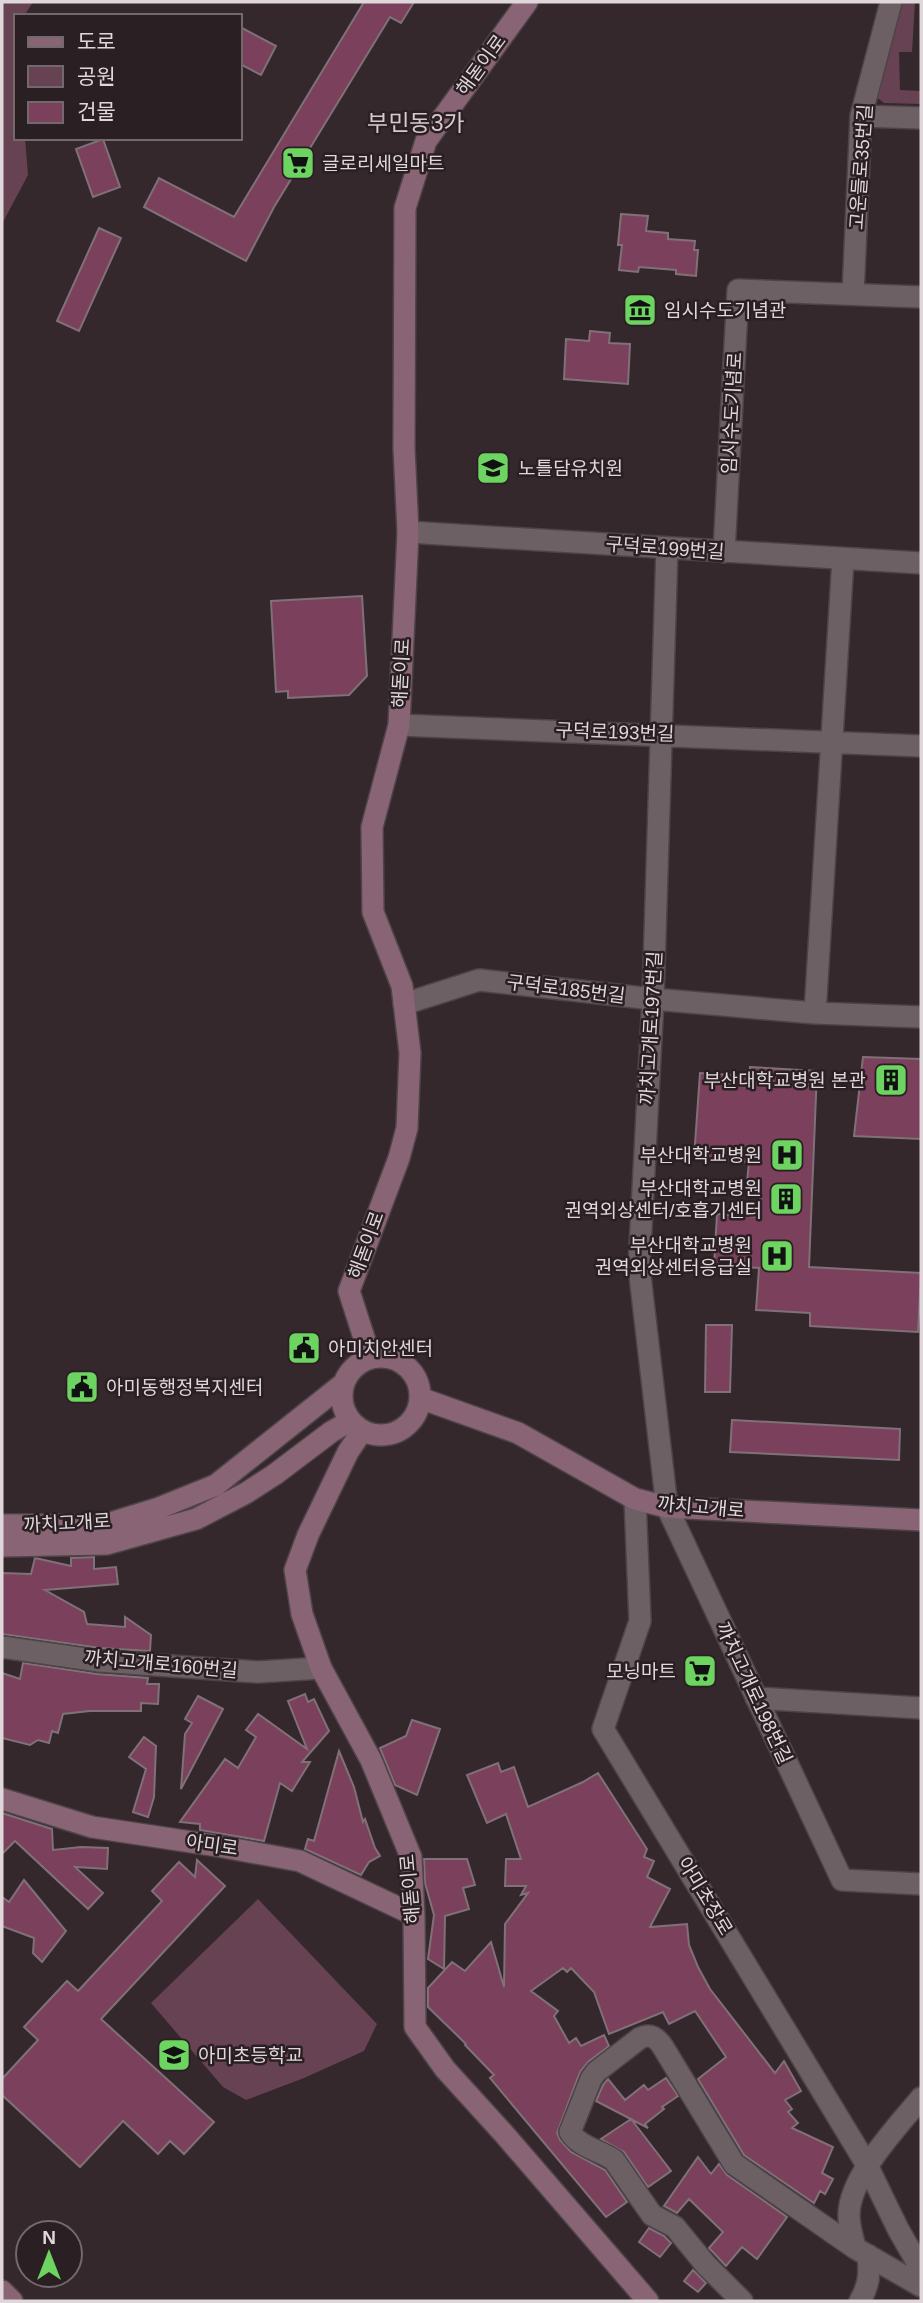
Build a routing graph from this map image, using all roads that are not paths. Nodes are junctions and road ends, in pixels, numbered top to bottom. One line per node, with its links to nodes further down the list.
1 (527, 2): 7 (street, 해돋이로)
2 (891, 2): 3 (street, 고운들로35번길)
3 (861, 116): 4 (street); 5 (street, 고운들로35번길)
4 (921, 118)
5 (853, 294): 6 (street, 임시수도기념로); 9 (street, 임시수도기념로)
6 (921, 298)
7 (408, 532): 8 (street, 구덕로199번길); 12 (street, 해돋이로)
8 (667, 548): 9 (street, 구덕로199번길); 13 (street, 까치고개로197번길)
9 (724, 552): 10 (street, 구덕로199번길)
10 (843, 559): 11 (street, 구덕로199번길); 14 (street)
11 (921, 564)
12 (399, 724): 13 (street, 구덕로193번길); 17 (street, 해돋이로)
13 (661, 734): 14 (street, 구덕로193번길); 16 (street, 까치고개로197번길)
14 (832, 741): 15 (street, 구덕로193번길); 18 (street)
15 (921, 746)
16 (653, 999): 17 (street, 구덕로185번길); 18 (street, 구덕로185번길); 27 (street, 까치고개로197번길)
17 (404, 1004): 20 (street, 해돋이로)
18 (815, 1013): 19 (street, 구덕로185번길)
19 (921, 1017)
20 (369, 1359): 21 (street); 22 (street)
21 (343, 1384): 23 (street); 29 (street, 까치고개로)
22 (420, 1398): 23 (street); 26 (street, 까치고개로)
23 (356, 1426): 24 (street); 25 (street, 해돋이로)
24 (296, 1457): 25 (street); 30 (street)
25 (338, 1473): 32 (street, 해돋이로)
26 (635, 1499): 27 (street, 까치고개로); 39 (street, 아미초장로)
27 (667, 1507): 28 (street, 까치고개로); 33 (street, 까치고개로198번길)
28 (921, 1520)
29 (2, 1525)
30 (2, 1546)
31 (2, 1647): 32 (street, 까치고개로160번길)
32 (321, 1668): 37 (street, 해돋이로)
33 (756, 1698): 34 (street); 36 (street, 까치고개로198번길)
34 (921, 1707)
35 (2, 1799): 37 (street, 아미로)
36 (921, 1884)
37 (414, 1915): 45 (street, 해돋이로)
38 (921, 2098): 39 (street)
39 (867, 2165): 40 (street); 41 (street, 아미초장로)
40 (861, 2252): 42 (street); 46 (street); 47 (street)
41 (921, 2269)
42 (921, 2286)
43 (2, 2291): 44 (street)
44 (12, 2301)
45 (648, 2301)
46 (742, 2301)
47 (860, 2301)

